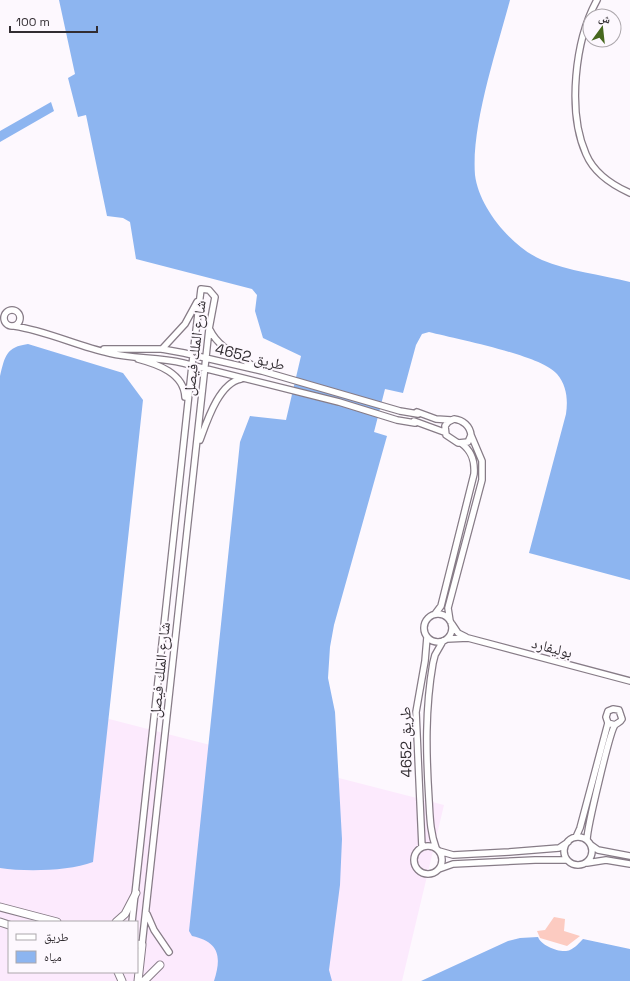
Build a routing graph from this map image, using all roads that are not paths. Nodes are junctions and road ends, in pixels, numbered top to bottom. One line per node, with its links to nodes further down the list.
1 (596, 0): 2 (street)
2 (593, 3): 3 (street)
3 (630, 193)
4 (200, 296): 11 (street, شارع الملك فيصل); 13 (street); 14 (street, شارع الملك فيصل)
5 (0, 310): 6 (street)
6 (7, 311): 7 (street); 8 (street)
7 (20, 319): 9 (street); 10 (street)
8 (2, 321): 9 (street)
9 (14, 326): 10 (street)
10 (32, 329): 12 (street, طريق 4652)
11 (210, 329): 16 (street, شارع الملك فيصل); 19 (street)
12 (96, 349): 13 (street, طريق 4652); 15 (street, طريق 4652)
13 (162, 350): 14 (street, طريق 4652)
14 (193, 355): 16 (street, طريق 4652); 17 (street, شارع الملك فيصل)
15 (130, 356): 17 (street, طريق 4652); 21 (street)
16 (206, 359): 18 (street, شارع الملك فيصل); 19 (street, طريق 4652)
17 (192, 365): 18 (street, طريق 4652); 21 (street, شارع الملك فيصل)
18 (205, 369): 20 (street, طريق 4652); 26 (street, شارع الملك فيصل)
19 (262, 372): 22 (street, طريق 4652)
20 (243, 378): 23 (street, طريق 4652); 26 (street)
21 (186, 410): 46 (street, شارع الملك فيصل)
22 (451, 420): 23 (street); 24 (street)
23 (444, 432): 25 (street)
24 (472, 435): 25 (street); 28 (street)
25 (461, 443): 27 (street)
26 (197, 448): 48 (street, شارع الملك فيصل)
27 (435, 614): 28 (street); 29 (street)
28 (451, 622): 30 (street, بوليفارد); 31 (street)
29 (427, 637): 31 (street); 39 (street, طريق 4652)
30 (468, 638): 31 (street, بوليفارد); 32 (street, بوليفارد)
31 (445, 640): 40 (street, طريق 4652)
32 (630, 681)
33 (608, 723): 34 (street); 34 (street); 35 (street)
34 (615, 725): 36 (street)
35 (576, 837): 36 (street); 37 (street)
36 (587, 840): 38 (street)
37 (568, 842): 40 (street); 42 (street)
38 (591, 845): 41 (street); 43 (street)
39 (422, 847): 40 (street); 45 (street)
40 (437, 849): 45 (street)
41 (630, 856)
42 (567, 860): 43 (street); 45 (street)
43 (587, 863): 44 (street)
44 (630, 864)
45 (439, 870)
46 (136, 893): 50 (main road); 51 (street, شارع الملك فيصل)
47 (0, 907): 49 (main road)
48 (146, 914): 52 (street, شارع الملك فيصل); 53 (street)
49 (53, 921)
50 (117, 921)
51 (132, 921)
52 (140, 944): 54 (main road, شارع الملك فيصل)
53 (169, 952)
54 (138, 959): 56 (main road, شارع الملك فيصل)
55 (160, 965): 57 (main road)
56 (138, 981)
57 (144, 981)

